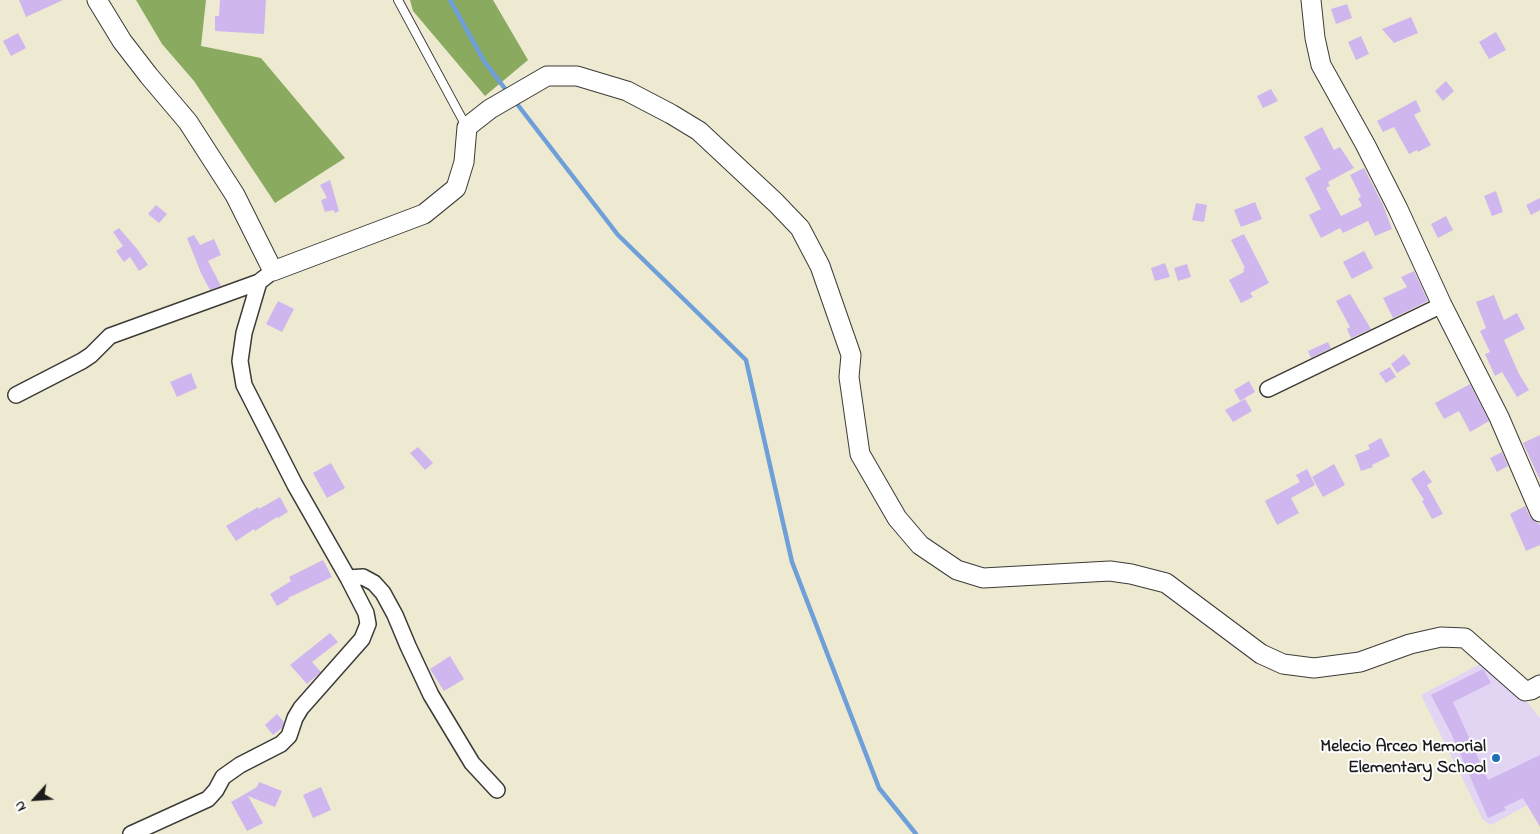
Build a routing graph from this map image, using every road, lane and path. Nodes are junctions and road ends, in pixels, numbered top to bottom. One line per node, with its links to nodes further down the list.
1 (97, 0): 5 (street)
2 (398, 0): 4 (lane)
3 (1311, 0): 6 (street)
4 (468, 128): 5 (street); 11 (street)
5 (266, 276): 8 (street); 10 (street)
6 (1442, 306): 7 (street); 9 (street)
7 (1268, 389)
8 (16, 394)
9 (1540, 512)
10 (348, 578): 12 (street); 13 (street)
11 (1540, 685)
12 (497, 790)
13 (131, 834)

